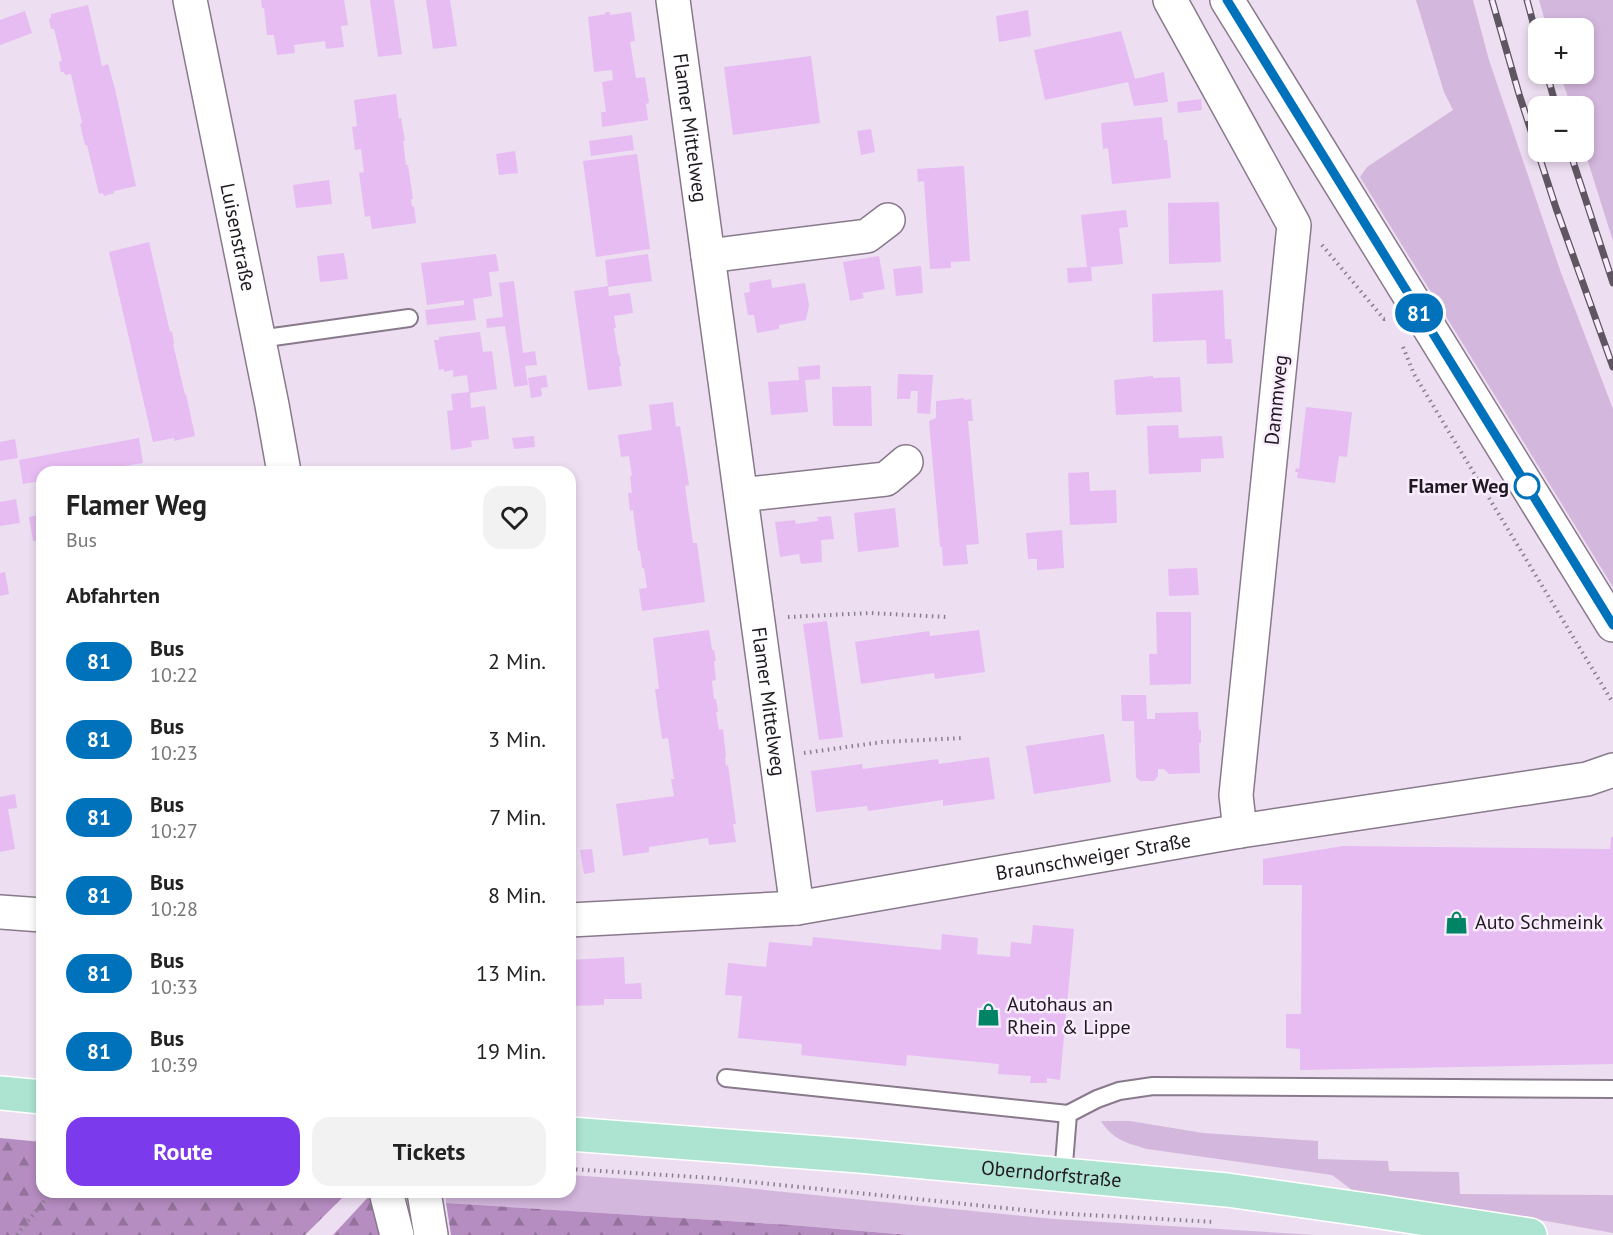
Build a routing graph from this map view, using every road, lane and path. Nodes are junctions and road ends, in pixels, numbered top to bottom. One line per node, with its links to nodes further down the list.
1 (190, 0): 10 (street, Luisenstraße)
2 (673, 0): 7 (street, Flamer Mittelweg)
3 (1170, 0): 6 (street)
4 (1227, 0): 17 (street)
5 (888, 220): 7 (street)
6 (1294, 225): 9 (path); 22 (street, Dammweg)
7 (708, 256): 14 (street, Flamer Mittelweg)
8 (409, 318): 10 (lane)
9 (1391, 318)
10 (259, 339): 13 (street, Luisenstraße)
11 (1403, 346): 18 (path)
12 (906, 462): 14 (street)
13 (283, 466)
14 (741, 495): 16 (street, Flamer Mittelweg)
15 (947, 617): 16 (path)
16 (758, 618): 20 (street, Flamer Mittelweg)
17 (1613, 625)
18 (1613, 703)
19 (963, 738): 20 (path)
20 (777, 757): 23 (street, Flamer Mittelweg)
21 (1613, 770): 22 (street, Braunschweiger Straße)
22 (1240, 831): 23 (street, Braunschweiger Straße)
23 (797, 908): 26 (street, Braunschweiger Straße)
24 (0, 912): 25 (street)
25 (36, 915)
26 (576, 920)
27 (726, 1078): 31 (lane)
28 (1613, 1089): 31 (lane)
29 (0, 1093): 30 (main road)
30 (36, 1096)
31 (1068, 1114): 34 (lane)
32 (576, 1134): 34 (main road, Oberndorfstraße)
33 (576, 1169): 38 (path)
34 (1063, 1176): 42 (main road, Oberndorfstraße)
35 (46, 1198): 39 (path)
36 (388, 1198): 40 (street)
37 (425, 1198): 41 (street)
38 (1223, 1222)
39 (17, 1235)
40 (397, 1235)
41 (431, 1235)
42 (1530, 1235)

